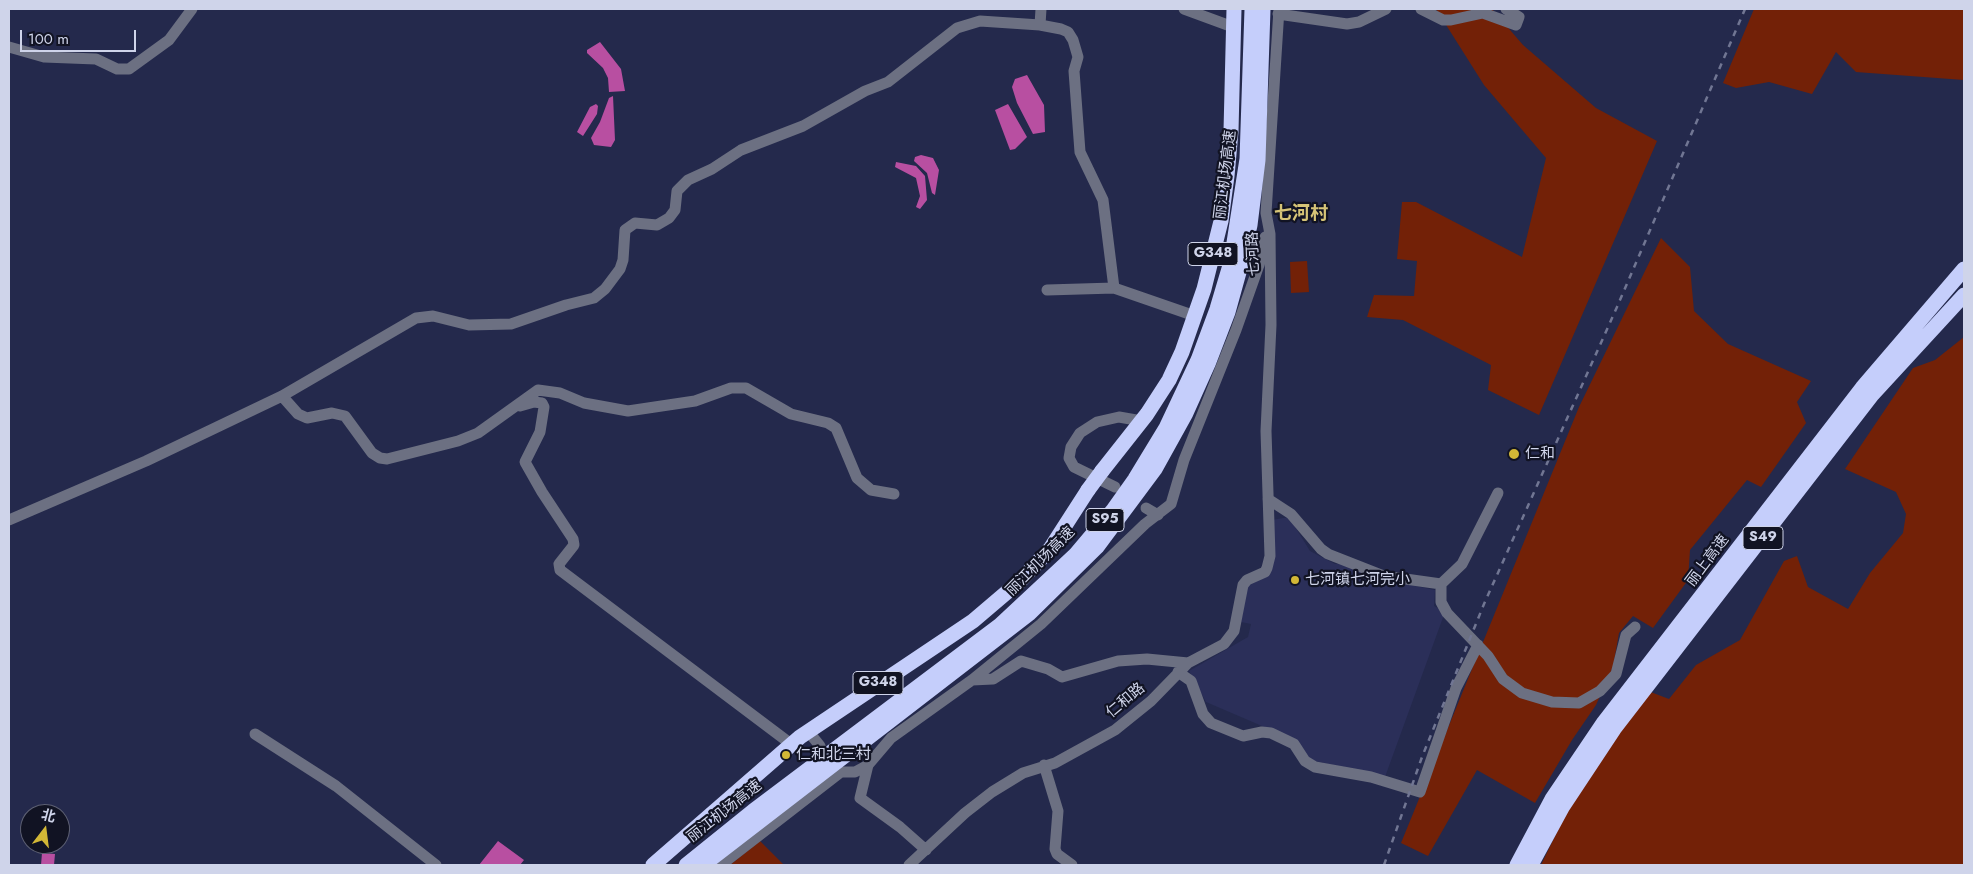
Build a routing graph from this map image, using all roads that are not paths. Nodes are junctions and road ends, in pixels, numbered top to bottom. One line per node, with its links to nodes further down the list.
1 (192, 9): 13 (street)
2 (1041, 9): 11 (street)
3 (1184, 9): 12 (street)
4 (1234, 9): 12 (highway, G348)
5 (1252, 9): 46 (highway, 丽江机场高速 / S95)
6 (1263, 9): 47 (highway, 丽江机场高速 / S95)
7 (1386, 9): 10 (street)
8 (1421, 9): 9 (street)
9 (1506, 9)
10 (1278, 12): 14 (street, 七河路)
11 (1040, 25): 16 (street); 20 (street)
12 (1233, 27): 19 (highway, G348)
13 (9, 47)
14 (1268, 226): 26 (street, 七河路); 28 (street)
15 (1964, 268): 35 (highway, 丽上高速 / S49)
16 (1114, 288): 17 (street); 19 (street)
17 (1047, 290)
18 (1964, 295): 35 (highway, 丽上高速 / S49)
19 (1195, 316): 22 (highway, G348)
20 (282, 396): 21 (street); 29 (street)
21 (511, 409): 25 (street); 39 (street)
22 (1142, 421): 23 (street); 37 (highway, G348, bridge)
23 (1115, 488)
24 (1498, 492): 30 (street)
25 (894, 494)
26 (1268, 499): 30 (street); 33 (street, 仁和路)
27 (1146, 508): 28 (street)
28 (1158, 515): 36 (street)
29 (9, 520)
30 (1441, 584): 32 (street)
31 (1635, 627): 32 (street)
32 (1478, 645): 34 (street)
33 (1188, 663): 34 (street, 仁和路); 36 (street)
34 (1178, 672): 42 (street, 仁和路)
35 (1648, 677): 51 (highway, 丽上高速 / S49); 52 (highway, 丽上高速 / S49)
36 (972, 680): 41 (street)
37 (808, 731): 39 (highway, G348); 40 (street)
38 (255, 734): 44 (street)
39 (791, 744): 45 (highway, G348)
40 (820, 746)
41 (868, 765): 43 (street); 48 (street)
42 (1044, 765): 43 (street, 仁和路); 50 (street)
43 (926, 850): 49 (street, 仁和路)
44 (436, 865)
45 (653, 865)
46 (686, 865)
47 (703, 865)
48 (721, 865)
49 (909, 865)
50 (1072, 865)
51 (1518, 865)
52 (1531, 865)

